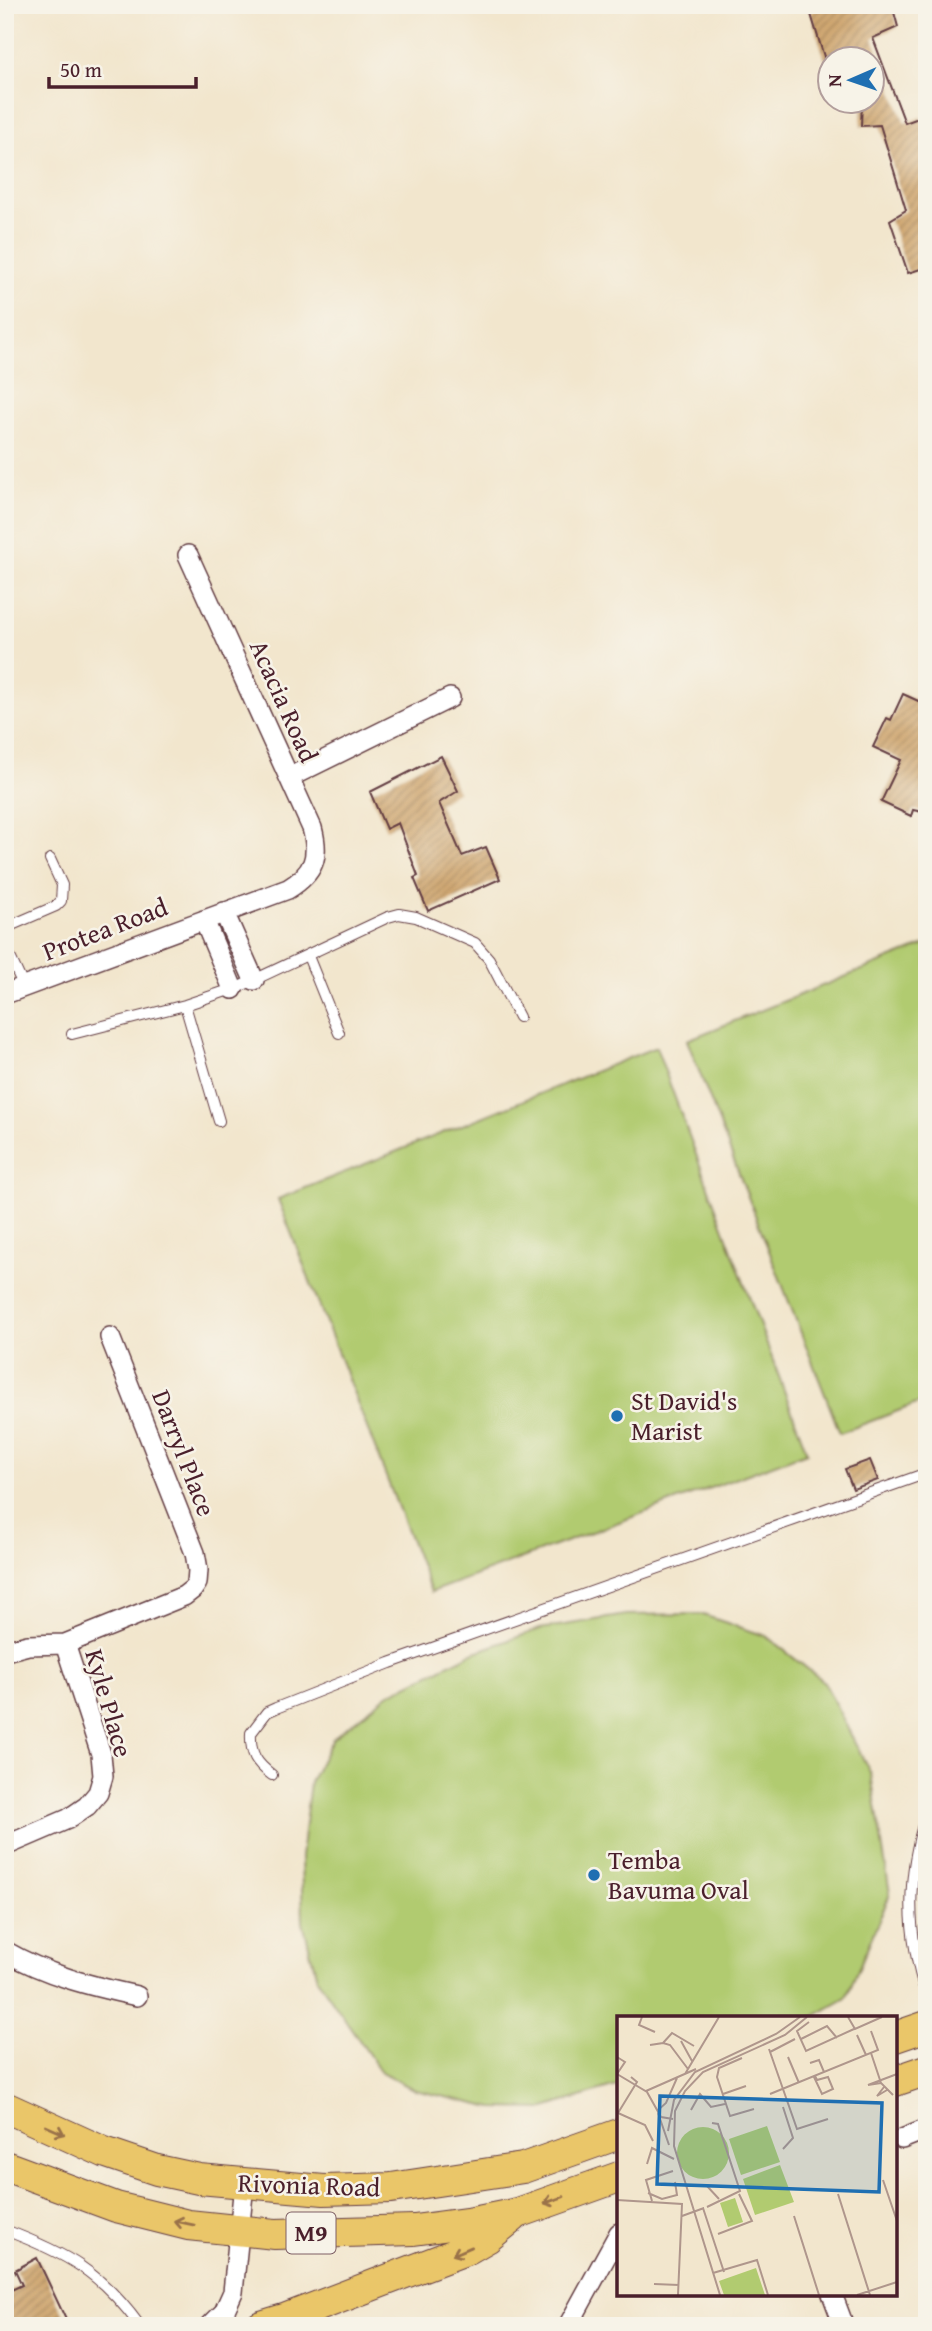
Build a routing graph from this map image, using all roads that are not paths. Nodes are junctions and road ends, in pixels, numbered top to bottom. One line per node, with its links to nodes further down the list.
1 (188, 555): 3 (street, Acacia Road)
2 (450, 698): 3 (street)
3 (290, 777): 5 (street, Acacia Road)
4 (50, 859): 8 (lane)
5 (309, 872): 6 (street, Protea Road)
6 (224, 912): 7 (street, Protea Road); 11 (street)
7 (204, 919): 12 (street, Protea Road); 13 (street)
8 (5, 928)
9 (5, 946): 12 (lane)
10 (309, 956): 11 (lane); 16 (lane); 17 (lane)
11 (254, 980): 13 (lane)
12 (24, 987): 14 (street, Protea Road)
13 (233, 989): 15 (lane)
14 (5, 994)
15 (185, 1005): 18 (lane); 19 (lane)
16 (519, 1017)
17 (339, 1033)
18 (72, 1034)
19 (219, 1121)
20 (110, 1337): 22 (street, Darryl Place)
21 (927, 1473): 24 (lane)
22 (65, 1644): 23 (street); 26 (street, Kyle Place)
23 (5, 1651)
24 (272, 1775)
25 (927, 1812): 29 (lane)
26 (5, 1846)
27 (5, 1951): 28 (street)
28 (137, 1996)
29 (927, 1997)
30 (927, 2026): 31 (main road)
31 (897, 2036)
32 (927, 2070): 33 (main road)
33 (897, 2080)
34 (5, 2107): 41 (main road, Rivonia Road / M9, one-way to 41)
35 (927, 2129): 37 (street)
36 (617, 2135): 42 (main road, Rivonia Road / M9)
37 (902, 2138)
38 (617, 2155): 42 (main road)
39 (5, 2166): 45 (main road, Rivonia Road / M9, one-way to 39)
40 (617, 2178): 43 (main road, Rivonia Road / M9, one-way to 43)
41 (244, 2184): 42 (main road, Rivonia Road / M9); 45 (street)
42 (391, 2188)
43 (518, 2213): 45 (main road, Rivonia Road / M9); 50 (main road, one-way to 50)
44 (5, 2230): 48 (lane)
45 (239, 2231): 49 (street)
46 (617, 2237): 51 (street)
47 (833, 2296): 52 (street)
48 (140, 2326)
49 (210, 2326)
50 (261, 2326)
51 (568, 2326)
52 (844, 2326)

